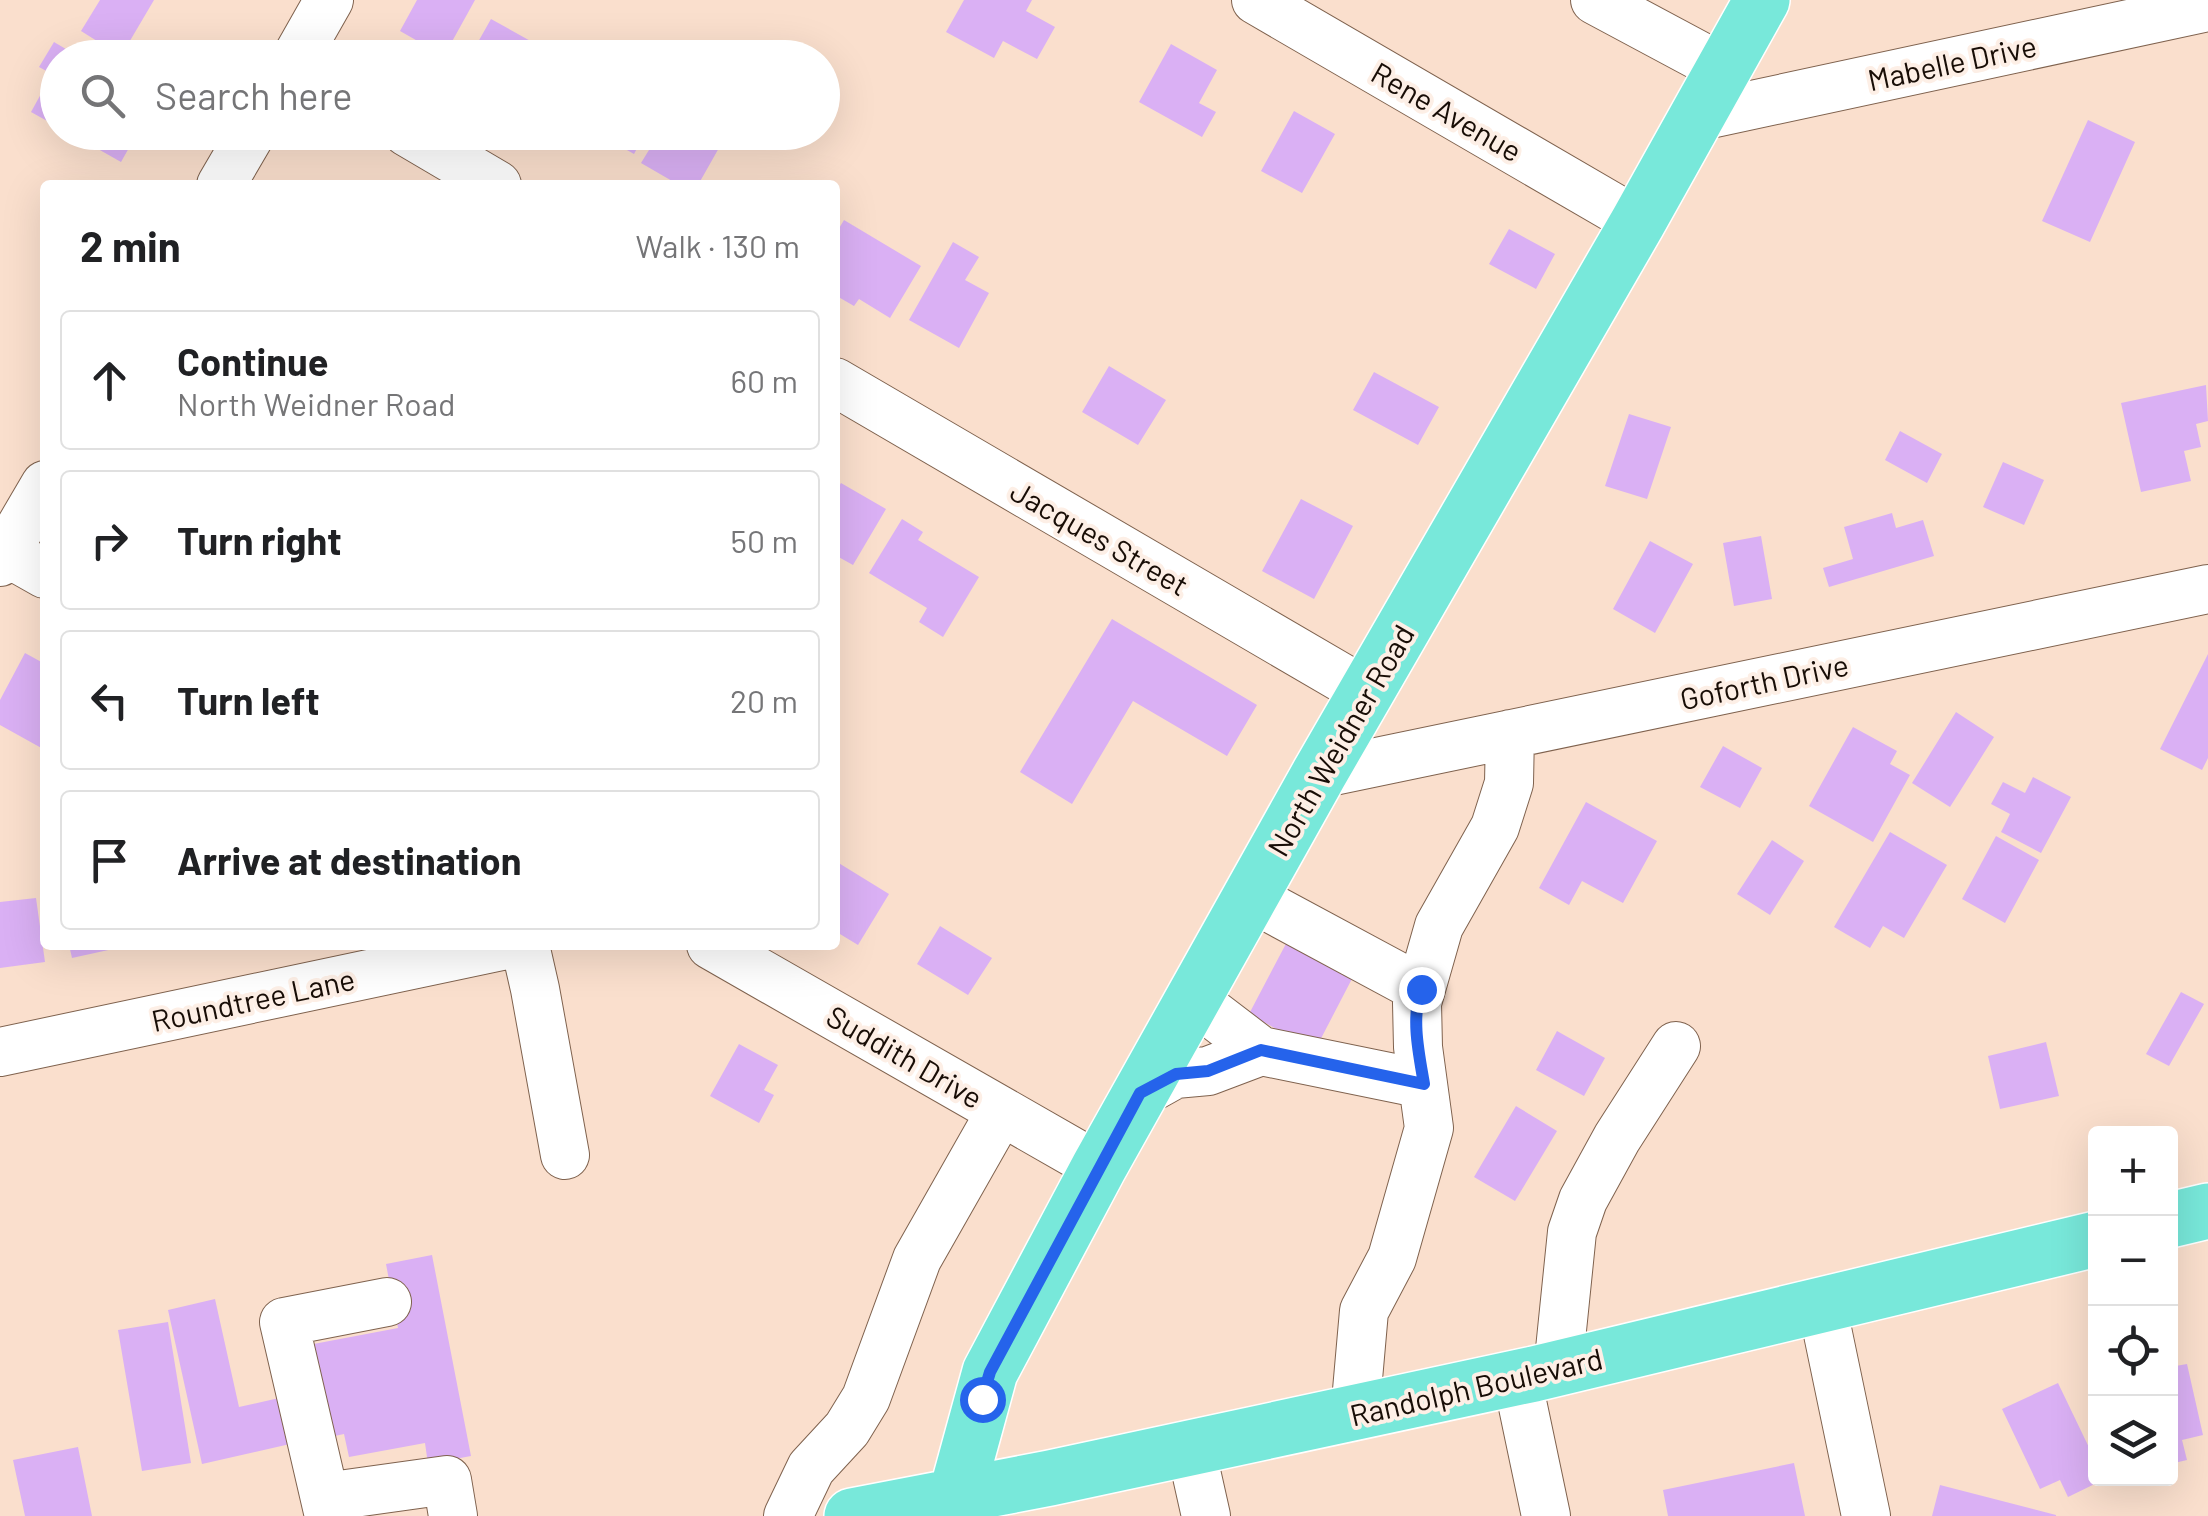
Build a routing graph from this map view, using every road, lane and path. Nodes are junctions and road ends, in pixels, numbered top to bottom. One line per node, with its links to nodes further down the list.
1 (329, 0): 6 (street)
2 (1256, 0): 13 (street, Rene Avenue)
3 (1595, 0): 7 (street)
4 (1762, 0): 7 (main road, North Weidner Road)
5 (2208, 8): 8 (street, Mabelle Drive)
6 (306, 40)
7 (1722, 68): 8 (main road, North Weidner Road)
8 (1696, 117): 13 (main road, North Weidner Road)
9 (241, 150): 11 (street)
10 (438, 150): 12 (street)
11 (224, 180)
12 (489, 180)
13 (1638, 222): 18 (main road, North Weidner Road)
14 (840, 385): 18 (street, Jacques Street)
15 (40, 499): 16 (street)
16 (17, 563)
17 (2208, 589): 19 (street, Goforth Drive)
18 (1366, 692): 20 (main road, North Weidner Road)
19 (1510, 734): 20 (street, Goforth Drive); 25 (street)
20 (1320, 774): 21 (main road, North Weidner Road)
21 (1250, 897): 25 (street); 26 (main road, North Weidner Road)
22 (482, 950): 29 (street, Roundtree Lane)
23 (526, 950): 33 (street)
24 (720, 950): 32 (street, Suddith Drive)
25 (1421, 989): 30 (street)
26 (1193, 999): 28 (street); 31 (main road, North Weidner Road)
27 (1676, 1046): 40 (street)
28 (1261, 1050): 30 (street); 31 (street)
29 (0, 1052)
30 (1424, 1084): 41 (street)
31 (1140, 1093): 34 (main road, North Weidner Road)
32 (1002, 1111): 34 (street, Suddith Drive); 46 (street)
33 (565, 1155)
34 (1099, 1168): 43 (main road, North Weidner Road)
35 (2208, 1211): 36 (main road)
36 (2178, 1218)
37 (2088, 1240): 39 (main road, Randolph Boulevard)
38 (387, 1302): 44 (street)
39 (1822, 1305): 40 (main road, Randolph Boulevard); 50 (street)
40 (1537, 1373): 41 (main road, Randolph Boulevard); 49 (street)
41 (1354, 1413): 42 (main road, Randolph Boulevard)
42 (1191, 1449): 43 (main road, Randolph Boulevard); 48 (street)
43 (955, 1506): 47 (main road, Randolph Boulevard)
44 (327, 1507): 45 (street)
45 (454, 1516)
46 (788, 1516)
47 (852, 1516)
48 (1206, 1516)
49 (1546, 1516)
50 (1866, 1516)

